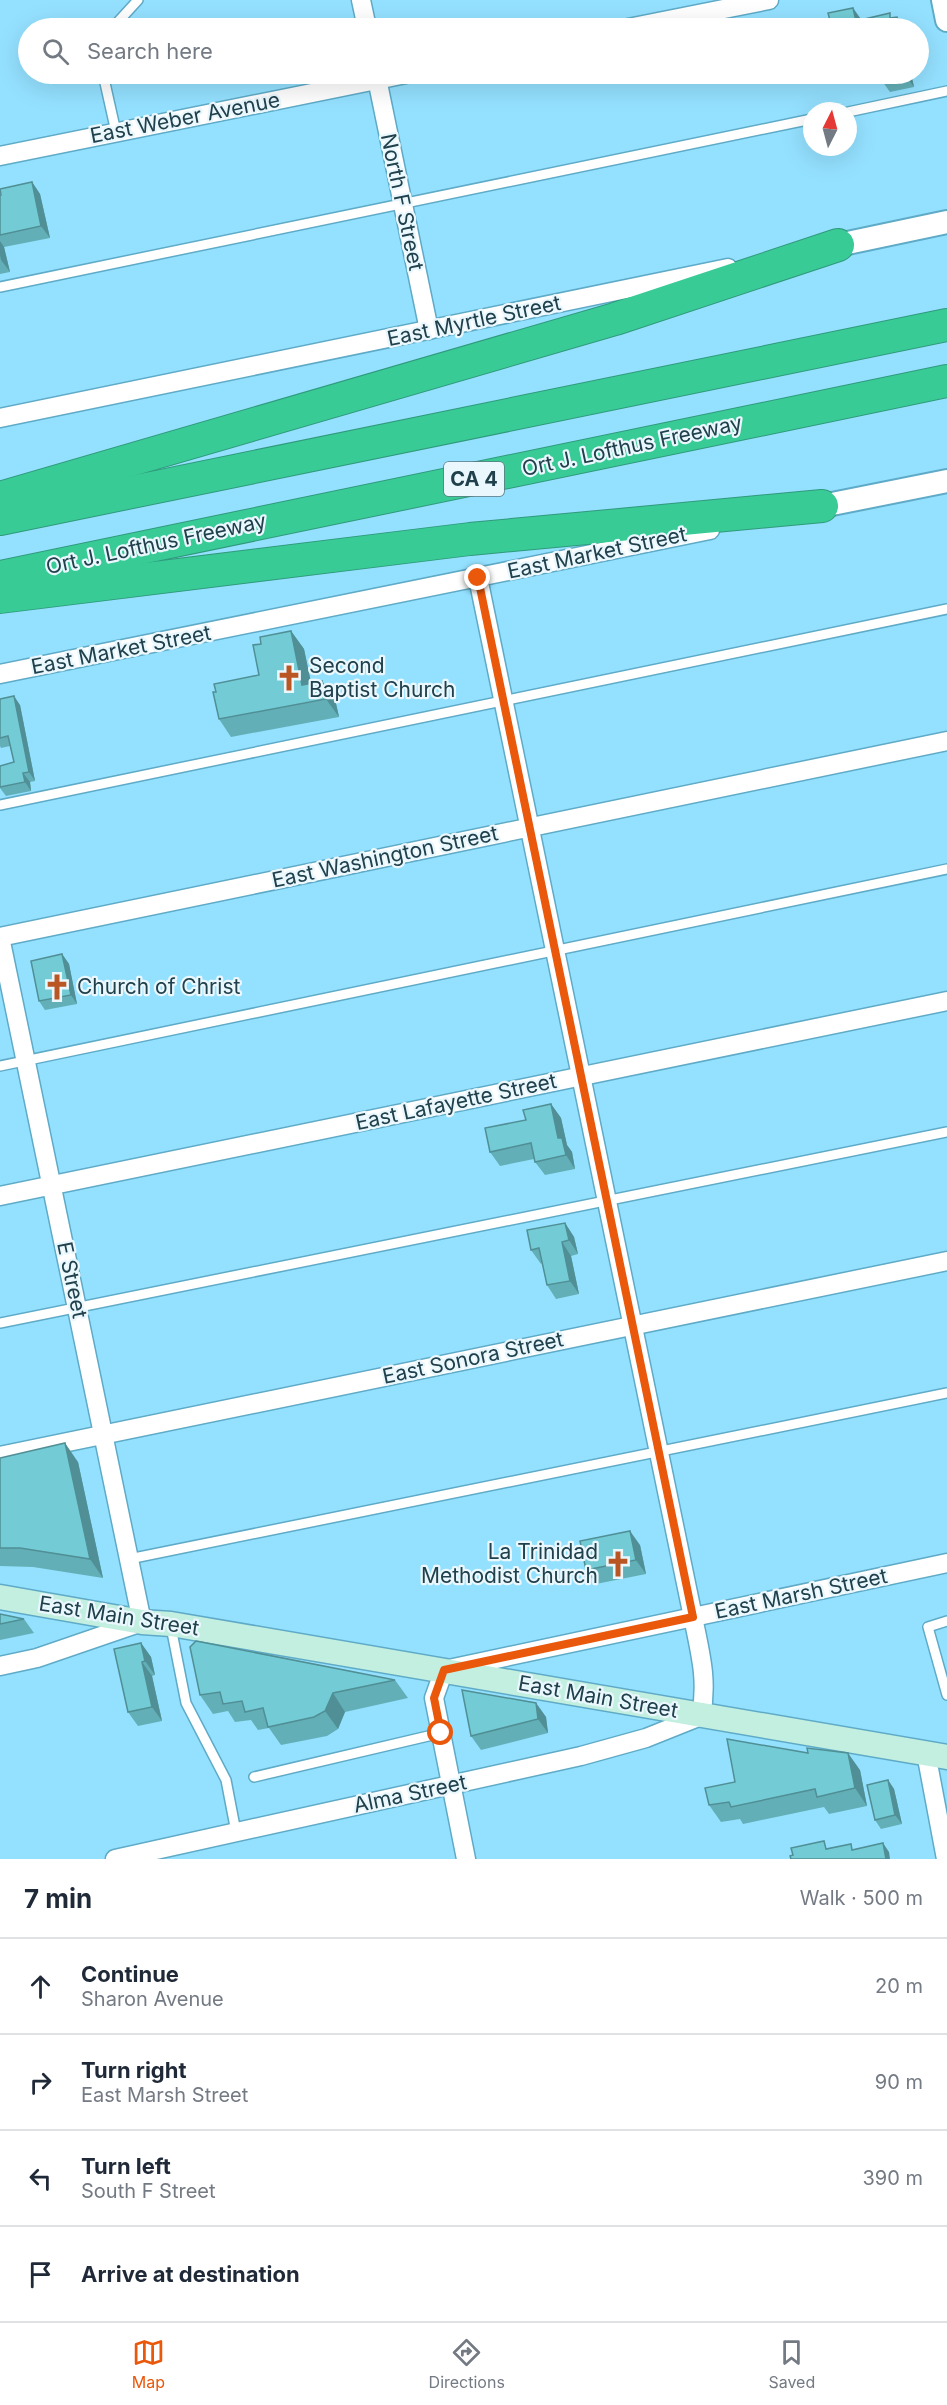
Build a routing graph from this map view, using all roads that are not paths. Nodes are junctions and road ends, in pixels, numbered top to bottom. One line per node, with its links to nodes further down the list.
1 (138, 0): 5 (lane)
2 (361, 0): 6 (street)
3 (769, 0): 7 (street)
4 (943, 0): 8 (street)
5 (123, 18)
6 (365, 18)
7 (678, 18)
8 (947, 20)
9 (105, 84): 15 (lane)
10 (339, 84): 15 (street, East Weber Avenue)
11 (378, 84): 17 (street, North F Street)
12 (947, 91): 13 (lane)
13 (857, 110)
14 (803, 121): 17 (lane)
15 (116, 132): 16 (street, East Weber Avenue)
16 (0, 156)
17 (403, 204): 20 (lane); 22 (street, North F Street)
18 (947, 222): 19 (street, East Myrtle Street)
19 (838, 245): 22 (street, East Myrtle Street); 26 (highway)
20 (0, 287)
21 (947, 326): 28 (highway)
22 (429, 330): 24 (street, East Myrtle Street)
23 (947, 381): 29 (highway, Ort J. Lofthus Freeway / CA 4)
24 (0, 418)
25 (947, 481): 27 (street, East Market Street)
26 (0, 498)
27 (822, 506): 30 (street, East Market Street); 31 (highway)
28 (0, 519)
29 (0, 576)
30 (478, 578): 33 (street, East Market Street); 34 (street)
31 (0, 597)
32 (947, 609): 34 (lane)
33 (0, 674)
34 (504, 702): 36 (lane); 37 (street)
35 (947, 741): 37 (street, East Washington Street)
36 (0, 805)
37 (530, 827): 39 (street, East Washington Street); 40 (street)
38 (947, 869): 40 (lane)
39 (0, 937): 42 (street, E Street)
40 (555, 950): 42 (lane); 44 (street)
41 (947, 1001): 44 (street, East Lafayette Street)
42 (26, 1061): 43 (lane); 46 (street, E Street)
43 (0, 1066)
44 (582, 1076): 46 (street, East Lafayette Street); 48 (street)
45 (947, 1132): 48 (lane)
46 (52, 1185): 47 (street, East Lafayette Street); 50 (street, E Street)
47 (0, 1196)
48 (608, 1201): 50 (lane); 52 (street)
49 (947, 1261): 52 (street, East Sonora Street)
50 (77, 1306): 51 (lane); 54 (street, E Street)
51 (0, 1323)
52 (634, 1325): 54 (street, East Sonora Street); 55 (street)
53 (947, 1393): 55 (lane)
54 (104, 1434): 56 (street, East Sonora Street); 57 (street, E Street)
55 (659, 1451): 57 (lane); 60 (street)
56 (0, 1456)
57 (129, 1559): 62 (street, E Street)
58 (947, 1563): 60 (street, East Marsh Street)
59 (0, 1597): 62 (main road, East Main Street)
60 (693, 1617): 65 (street, East Marsh Street); 67 (street)
61 (947, 1621): 66 (lane)
62 (142, 1622): 63 (main road, East Main Street); 64 (street)
63 (171, 1624): 65 (main road, East Main Street); 72 (lane)
64 (0, 1666)
65 (444, 1670): 67 (main road, East Main Street); 68 (street)
66 (947, 1695)
67 (701, 1716): 69 (main road, East Main Street); 71 (street, Alma Street)
68 (441, 1733): 70 (lane); 71 (street)
69 (936, 1755): 75 (street)
70 (254, 1777)
71 (450, 1785): 72 (street, Alma Street); 74 (street)
72 (236, 1832): 73 (street, Alma Street)
73 (115, 1859)
74 (466, 1859)
75 (946, 1859)

